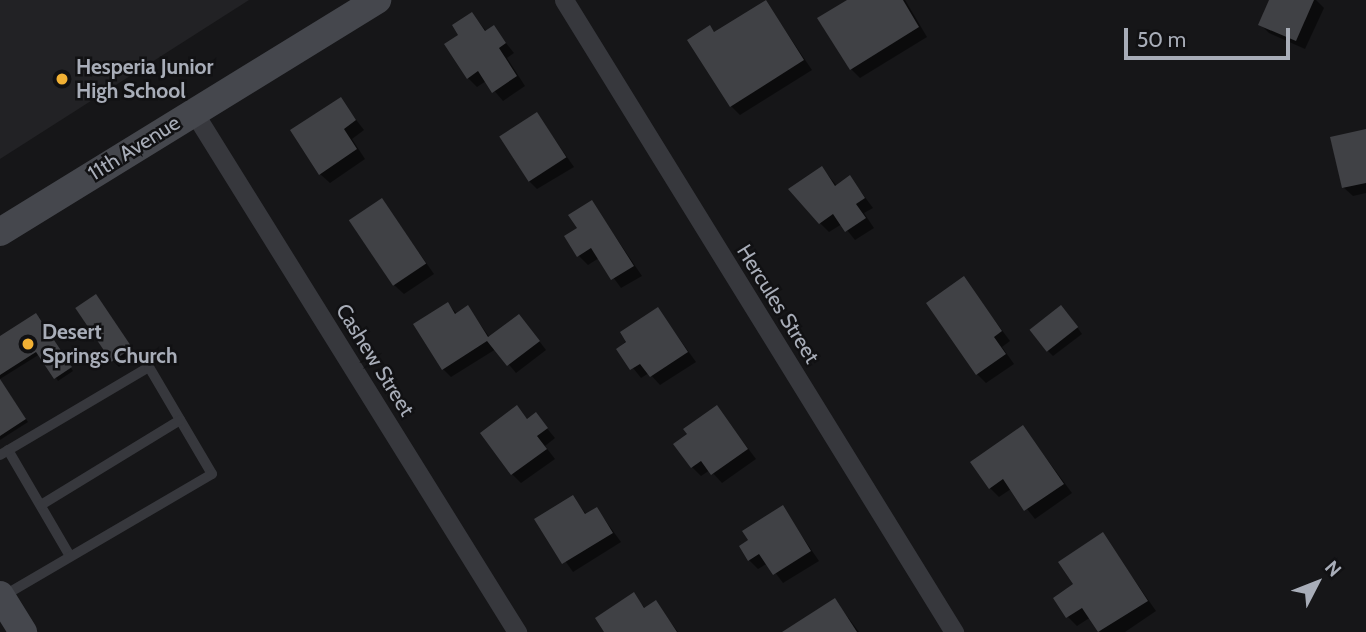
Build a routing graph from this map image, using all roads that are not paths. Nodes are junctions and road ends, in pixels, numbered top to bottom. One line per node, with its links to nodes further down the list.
1 (377, 0): 3 (main road, 11th Avenue)
2 (564, 0): 12 (street, Hercules Street)
3 (193, 111): 4 (main road, 11th Avenue); 11 (street, Cashew Street)
4 (0, 232)
5 (180, 420): 6 (lane); 7 (lane); 8 (lane)
6 (4, 452): 7 (lane)
7 (41, 505): 8 (lane)
8 (70, 556): 9 (lane)
9 (1, 596): 10 (main road)
10 (23, 632)
11 (517, 632)
12 (954, 632)

